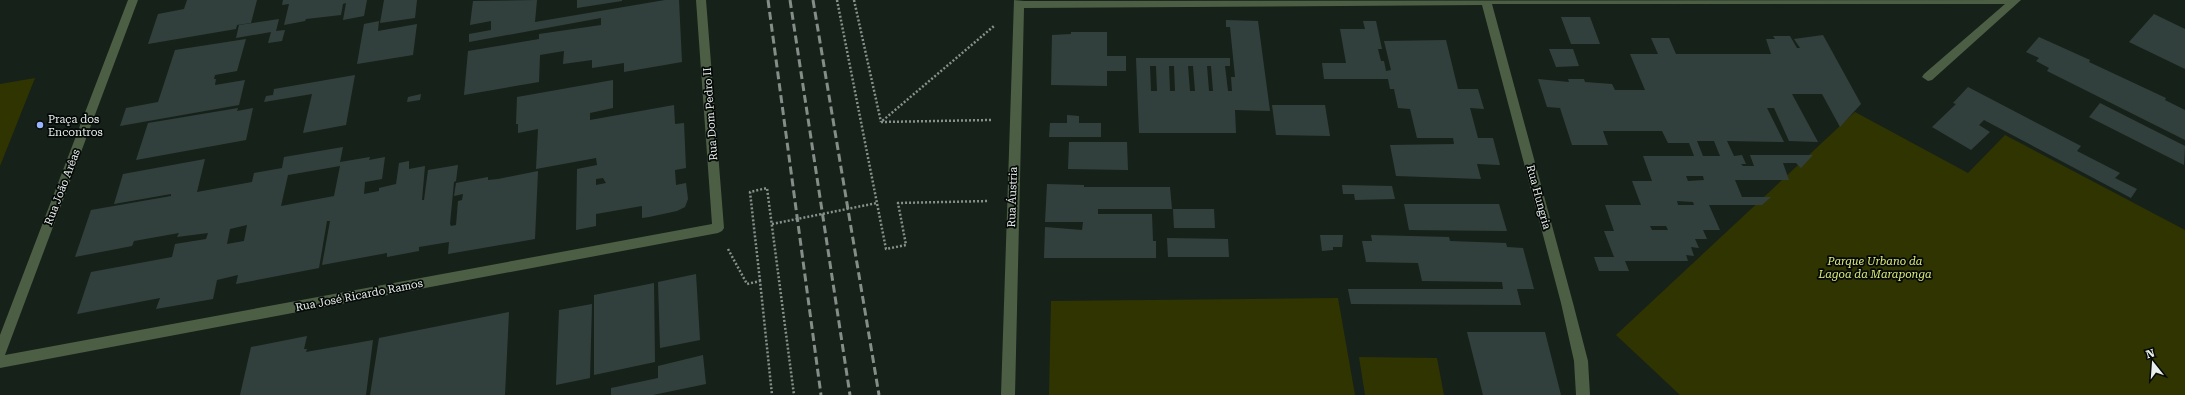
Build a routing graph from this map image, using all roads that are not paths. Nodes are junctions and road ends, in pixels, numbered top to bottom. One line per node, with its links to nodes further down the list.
1 (133, 0): 9 (street, Rua João Arêas)
2 (701, 0): 8 (street, Rua Dom Pedro II)
3 (1486, 0): 5 (street); 6 (street); 12 (street, Rua Hungria)
4 (2016, 0): 5 (street); 7 (street)
5 (1946, 1)
6 (1019, 2): 11 (street, Rua Áustria)
7 (1928, 77)
8 (718, 228): 10 (street, Rua José Ricardo Ramos)
9 (0, 352)
10 (0, 362)
11 (1008, 395)
12 (1584, 395)

